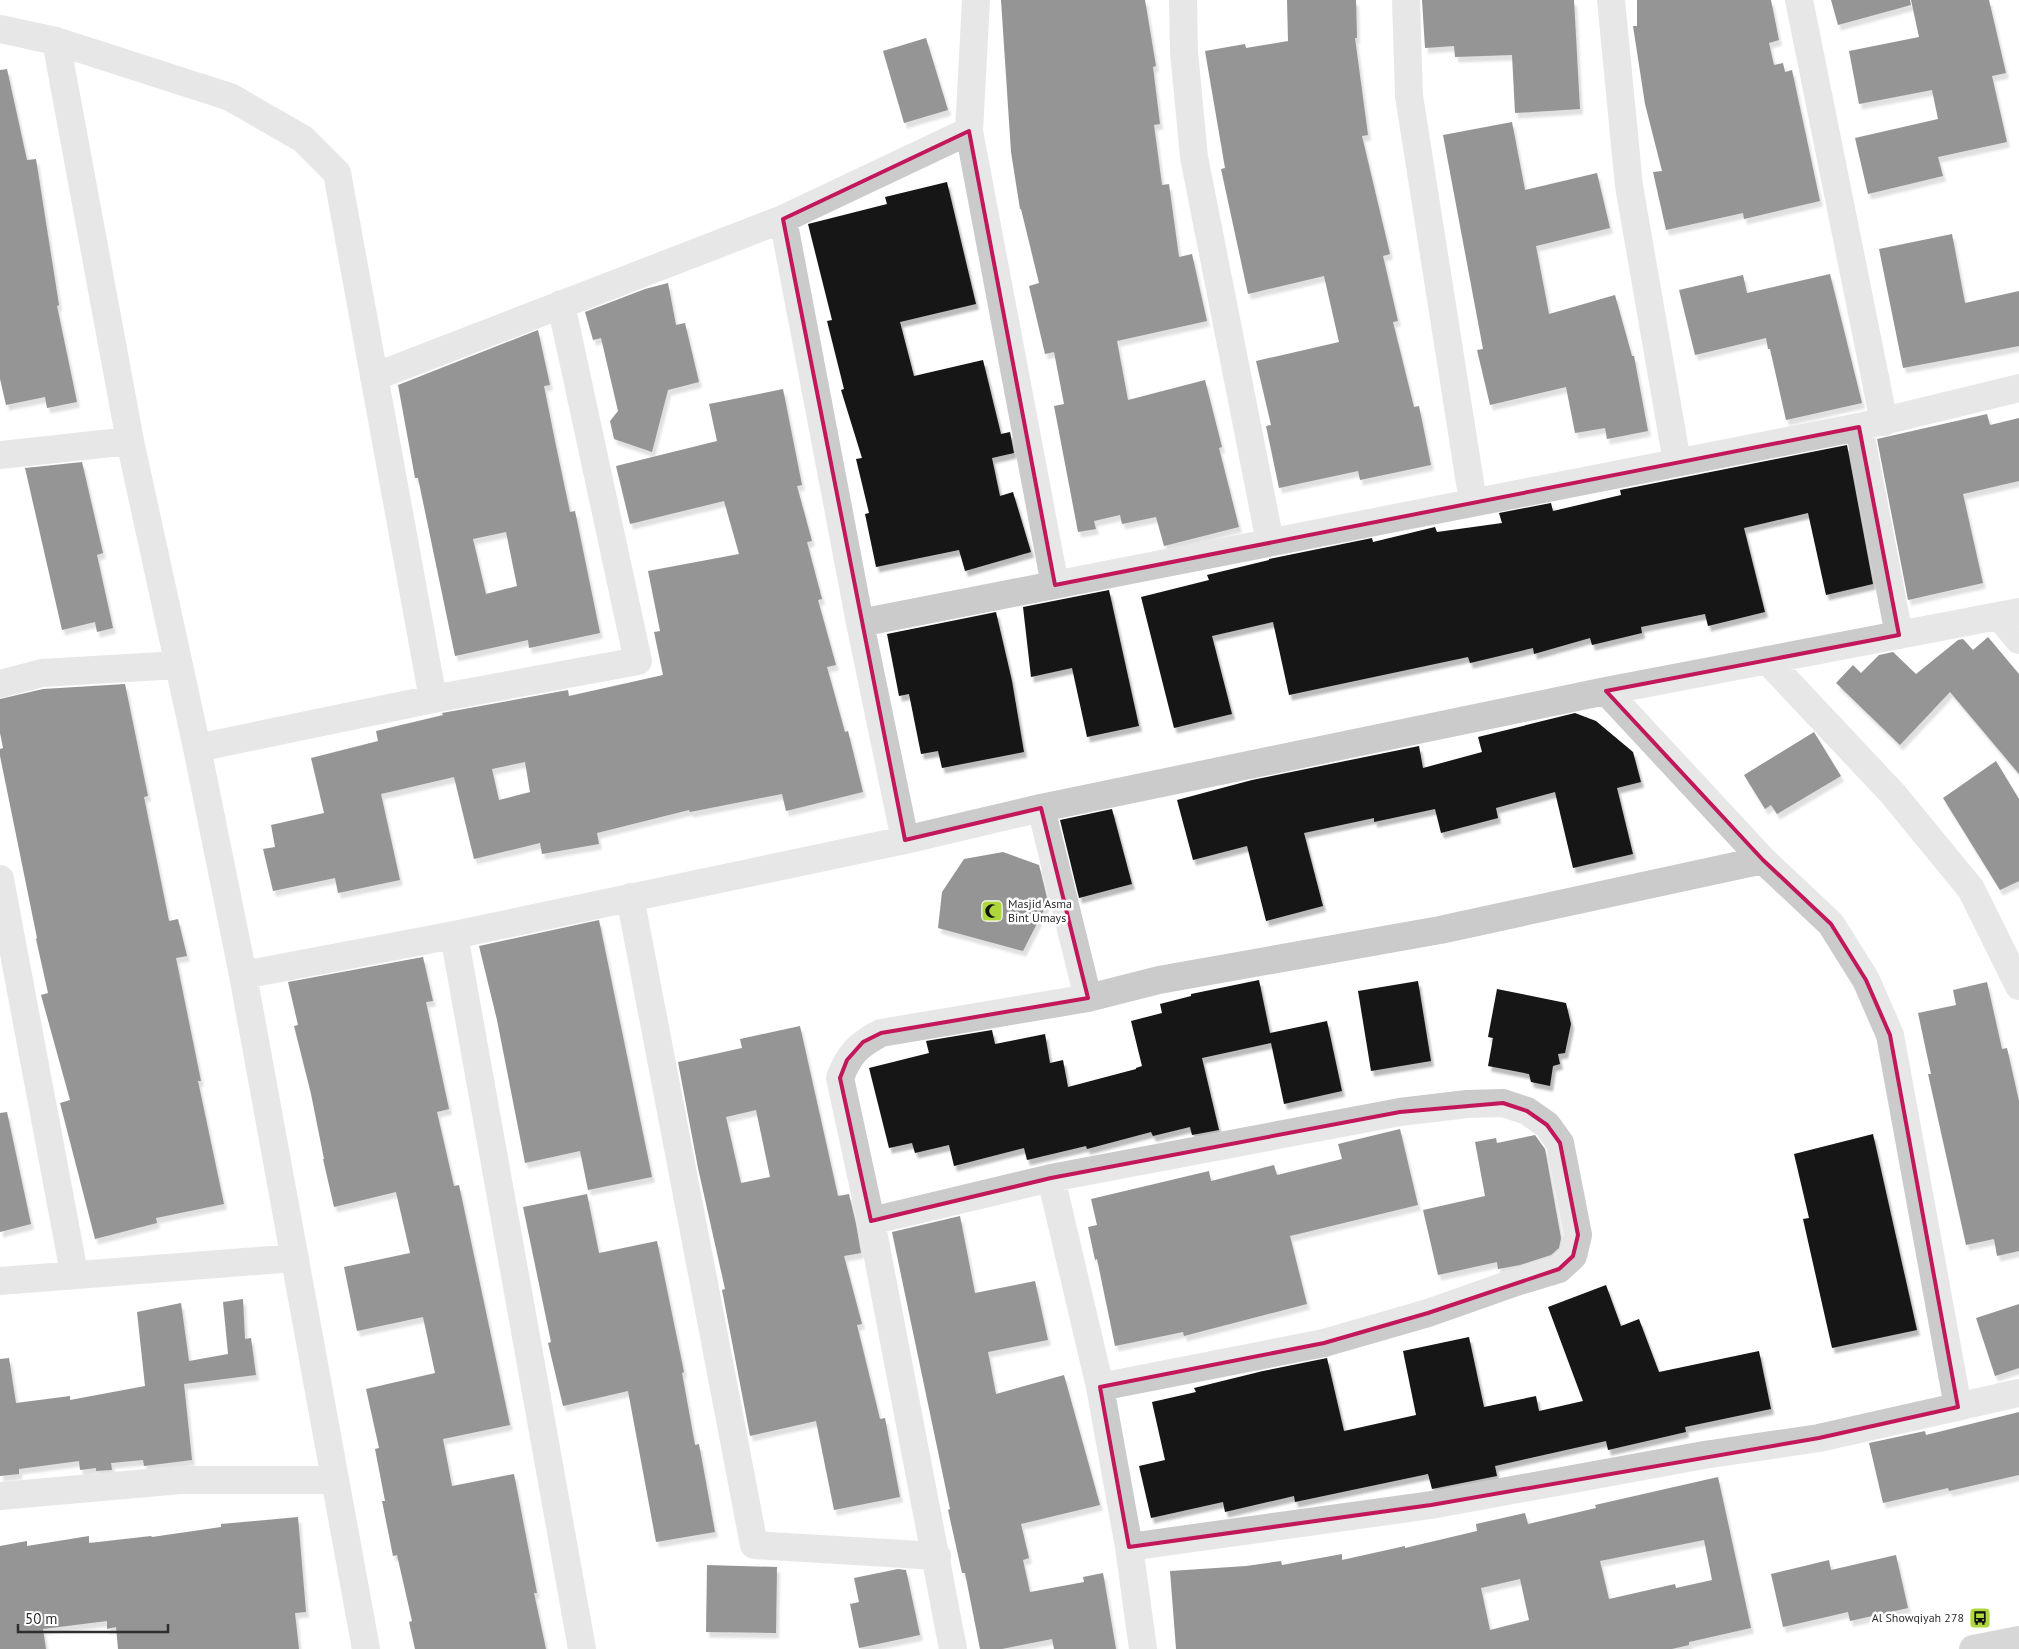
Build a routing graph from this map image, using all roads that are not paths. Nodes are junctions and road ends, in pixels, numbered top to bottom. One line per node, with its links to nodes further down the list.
1 (976, 0): 8 (street)
2 (1184, 0): 18 (street)
3 (1406, 0): 17 (street)
4 (1611, 0): 16 (street)
5 (1799, 0): 13 (street)
6 (0, 29): 7 (street)
7 (56, 41): 11 (street); 14 (street)
8 (969, 131): 9 (street); 19 (street)
9 (782, 219): 10 (street); 21 (street)
10 (561, 304): 11 (street); 28 (street)
11 (374, 377): 28 (street)
12 (2019, 388): 13 (street)
13 (1871, 424): 16 (street); 22 (street)
14 (130, 441): 15 (street); 25 (street)
15 (0, 455)
16 (1677, 462): 17 (street)
17 (1473, 502): 18 (street)
18 (1270, 542): 19 (street)
19 (1054, 585): 21 (street)
20 (2009, 614): 22 (street); 23 (street)
21 (860, 623): 31 (street)
22 (1899, 635): 24 (street)
23 (2019, 640)
24 (1767, 660): 27 (street); 37 (street)
25 (178, 665): 26 (street); 29 (street)
26 (0, 684)
27 (1606, 691): 30 (street); 32 (street)
28 (433, 700): 29 (street)
29 (197, 748): 36 (street)
30 (1041, 808): 31 (street); 38 (street)
31 (905, 840): 34 (street)
32 (1763, 860): 38 (street); 46 (street)
33 (0, 878): 42 (street)
34 (630, 897): 35 (street); 50 (street)
35 (454, 935): 36 (street); 53 (street)
36 (243, 975): 41 (street)
37 (2019, 986)
38 (1088, 998): 40 (street)
39 (1051, 1178): 40 (street); 44 (street); 44 (street)
40 (871, 1221): 50 (street)
41 (295, 1258): 42 (street); 47 (street)
42 (74, 1274): 43 (street)
43 (0, 1281)
44 (1100, 1387): 49 (street)
45 (2019, 1393): 46 (street)
46 (1958, 1407): 49 (street)
47 (335, 1480): 48 (street); 52 (street)
48 (0, 1496)
49 (1129, 1547): 55 (street)
50 (937, 1556): 54 (street)
51 (2019, 1640): 56 (main road)
52 (366, 1649)
53 (582, 1649)
54 (953, 1649)
55 (1143, 1649)
56 (1973, 1649)

